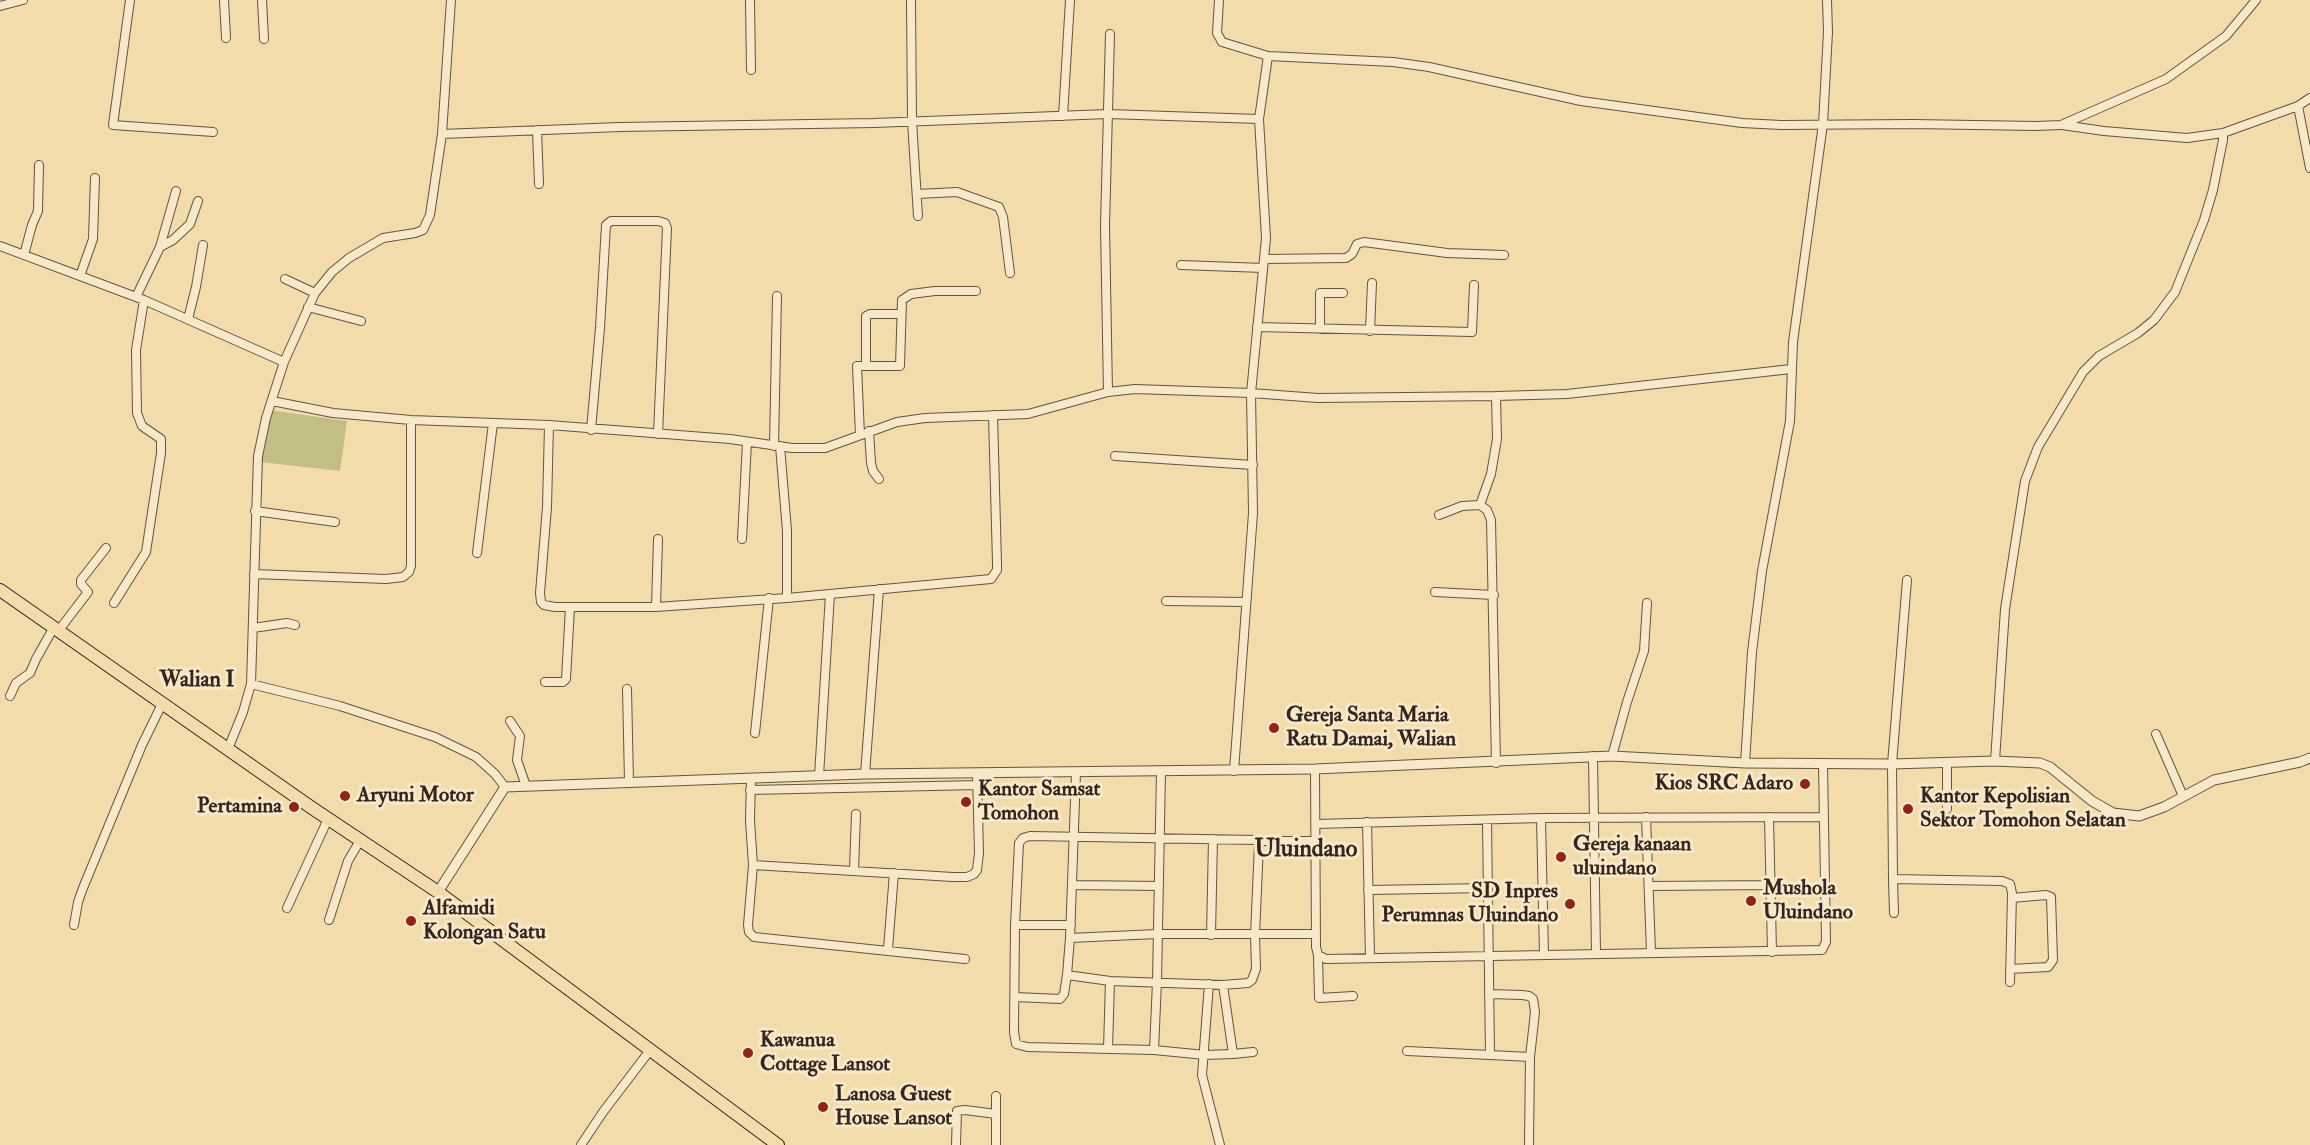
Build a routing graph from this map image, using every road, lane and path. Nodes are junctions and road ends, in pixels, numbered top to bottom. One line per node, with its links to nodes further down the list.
1 (23, 0): 12 (street)
2 (130, 0): 27 (street)
3 (224, 0): 14 (street)
4 (262, 0): 15 (street)
5 (451, 0): 29 (street)
6 (750, 0): 17 (street)
7 (911, 0): 23 (street)
8 (1071, 0): 21 (street)
9 (1219, 0): 16 (street)
10 (1827, 0): 24 (street)
11 (2256, 0): 25 (street)
12 (0, 6)
13 (1110, 34): 20 (street)
14 (226, 38)
15 (264, 39)
16 (1268, 56): 22 (street); 24 (street)
17 (751, 70)
18 (2310, 98): 19 (street)
19 (2298, 106): 28 (street); 31 (street)
20 (1108, 114): 21 (street); 22 (street); 66 (street)
21 (1063, 116): 23 (street)
22 (1259, 119): 43 (street)
23 (912, 121): 26 (street); 35 (street)
24 (1823, 124): 25 (street); 65 (street)
25 (2061, 125): 28 (street)
26 (537, 130): 29 (street); 33 (street)
27 (213, 132)
28 (2223, 133): 121 (street)
29 (442, 134): 52 (street)
30 (39, 165): 41 (street)
31 (2310, 168)
32 (95, 178): 47 (street)
33 (539, 184)
34 (176, 191): 40 (street)
35 (917, 194): 37 (street); 46 (street)
36 (198, 201): 40 (street)
37 (918, 216)
38 (203, 245): 58 (street)
39 (0, 246): 41 (street)
40 (160, 247): 55 (street)
41 (24, 255): 47 (street)
42 (1504, 255): 43 (street)
43 (1264, 259): 45 (street)
44 (1180, 265): 45 (street)
45 (1263, 268): 60 (street)
46 (1010, 273)
47 (80, 276): 55 (street)
48 (285, 279): 52 (street)
49 (1372, 283): 62 (street)
50 (1474, 285): 62 (street)
51 (976, 291): 57 (street)
52 (315, 293): 56 (street)
53 (1343, 293): 61 (street)
54 (777, 296): 79 (street)
55 (140, 298): 58 (street); 102 (street)
56 (308, 307): 59 (street); 63 (street)
57 (901, 314): 64 (street); 64 (street)
58 (188, 319): 63 (street)
59 (361, 321)
60 (1257, 327): 61 (street); 67 (street)
61 (1320, 329): 62 (street)
62 (1371, 331)
63 (284, 362): 69 (street)
64 (866, 366): 77 (street)
65 (1791, 369): 68 (street); 125 (street)
66 (1108, 392): 67 (street); 70 (street)
67 (1251, 393): 68 (street); 81 (street)
68 (1496, 396): 83 (street)
69 (272, 401): 71 (street); 84 (street)
70 (993, 415): 75 (street); 93 (street)
71 (411, 420): 72 (street); 91 (street)
72 (493, 423): 73 (street); 90 (street)
73 (549, 425): 74 (street); 104 (street)
74 (591, 430): 76 (street); 76 (street)
75 (869, 431): 77 (street); 82 (street)
76 (658, 434): 78 (street)
77 (860, 435): 79 (street)
78 (747, 442): 79 (street); 88 (street)
79 (777, 446): 99 (street)
80 (1115, 456): 81 (street)
81 (1254, 465): 101 (street)
82 (879, 479)
83 (1480, 505): 85 (street); 97 (street)
84 (255, 511): 86 (street); 91 (street)
85 (1440, 515)
86 (335, 522)
87 (658, 538): 105 (street)
88 (742, 539)
89 (106, 548): 108 (street)
90 (477, 553)
91 (254, 574): 107 (street)
92 (1907, 580): 126 (street)
93 (879, 589): 96 (street); 132 (street)
94 (0, 590): 108 (highway)
95 (1435, 592): 97 (street)
96 (830, 594): 99 (street); 133 (street)
97 (1494, 595): 123 (street)
98 (769, 598): 99 (street); 105 (street); 115 (street)
99 (787, 598)
100 (1166, 602): 101 (street)
101 (1246, 602): 129 (street)
102 (114, 603)
103 (1647, 603): 119 (street)
104 (570, 607): 105 (street); 109 (street)
105 (656, 607)
106 (296, 625): 107 (street)
107 (253, 628): 110 (street)
108 (57, 629): 112 (street); 113 (highway)
109 (545, 682)
110 (251, 684): 117 (street); 138 (street)
111 (627, 689): 135 (street)
112 (10, 696)
113 (163, 702): 117 (highway); 173 (street)
114 (510, 721): 137 (street)
115 (755, 733)
116 (2156, 734): 140 (street)
117 (228, 749): 148 (highway)
118 (1593, 756): 119 (street); 123 (street); 147 (street)
119 (1612, 756): 125 (street)
120 (2310, 758): 140 (street)
121 (1995, 761): 122 (street); 140 (street)
122 (1947, 762): 126 (street); 141 (street)
123 (1496, 763): 127 (street)
124 (1823, 763): 125 (street); 126 (street); 145 (street)
125 (1745, 764)
126 (1892, 764): 161 (street)
127 (1315, 770): 129 (street); 151 (street)
128 (1161, 771): 129 (street); 131 (street); 153 (street)
129 (1234, 771)
130 (977, 773): 131 (street); 132 (street); 136 (street)
131 (1076, 773): 152 (street)
132 (865, 774): 133 (street)
133 (819, 776): 134 (street)
134 (751, 778): 135 (street); 139 (street)
135 (629, 782): 137 (street)
136 (978, 785): 139 (street); 160 (street)
137 (526, 786): 138 (street)
138 (505, 787): 168 (street)
139 (750, 790): 158 (street)
140 (2183, 796)
141 (1947, 809)
142 (856, 814): 159 (street)
143 (1646, 817): 144 (street); 147 (street); 165 (street)
144 (1769, 817): 145 (street); 163 (street)
145 (1824, 817): 183 (street)
146 (1541, 818): 147 (street); 149 (street); 186 (street)
147 (1593, 818): 184 (street)
148 (328, 819): 154 (highway); 170 (street)
149 (1486, 820): 150 (street); 166 (street)
150 (1367, 822): 151 (street); 167 (street)
151 (1316, 824): 157 (street)
152 (1074, 837): 153 (street); 162 (street); 174 (street)
153 (1160, 838): 155 (street); 164 (street)
154 (360, 839): 168 (highway); 172 (street)
155 (1213, 839): 156 (street); 178 (street)
156 (1258, 841): 157 (street); 179 (street)
157 (1316, 841): 177 (street)
158 (753, 865): 159 (street); 181 (street)
159 (854, 870): 160 (street)
160 (894, 873): 181 (street)
161 (1893, 879): 169 (street); 171 (street)
162 (1072, 885): 164 (street); 175 (street)
163 (1770, 885): 165 (street); 183 (street)
164 (1159, 886): 176 (street)
165 (1650, 886): 182 (street)
166 (1488, 888): 167 (street); 188 (street)
167 (1368, 890): 187 (street)
168 (438, 892): 200 (highway)
169 (2012, 898): 190 (street); 190 (street)
170 (287, 908)
171 (1894, 914)
172 (329, 920)
173 (74, 925)
174 (1015, 925): 175 (street); 199 (street)
175 (1071, 925): 180 (street)
176 (1157, 934): 178 (street); 180 (street); 193 (street)
177 (1316, 934): 179 (street); 185 (street)
178 (1211, 935): 179 (street)
179 (1255, 935): 196 (street)
180 (1070, 938): 191 (street)
181 (888, 949): 189 (street)
182 (1651, 952): 183 (street); 184 (street)
183 (1772, 952)
184 (1596, 953): 186 (street)
185 (1318, 955): 187 (street); 198 (street)
186 (1544, 955): 188 (street)
187 (1370, 957): 188 (street)
188 (1488, 957): 197 (street)
189 (965, 959)
190 (2010, 969): 194 (street)
191 (1067, 975): 192 (street); 199 (street)
192 (1110, 981): 193 (street); 201 (street)
193 (1157, 982): 195 (street); 202 (street)
194 (2010, 982)
195 (1209, 984): 196 (street); 206 (street)
196 (1224, 985): 205 (street)
197 (1489, 994): 207 (street); 208 (street)
198 (1353, 996)
199 (1015, 997): 201 (street)
200 (651, 1049): 211 (street); 212 (highway)
201 (1108, 1049): 202 (street)
202 (1154, 1050): 206 (street)
203 (1407, 1051): 207 (street)
204 (1253, 1052): 205 (street)
205 (1233, 1054): 206 (street)
206 (1204, 1055): 215 (street)
207 (1490, 1055): 208 (street)
208 (1530, 1057): 216 (street)
209 (996, 1096): 210 (street)
210 (996, 1114): 213 (street); 214 (street)
211 (581, 1145)
212 (778, 1145)
213 (957, 1145)
214 (996, 1145)
215 (1220, 1145)
216 (1529, 1145)

